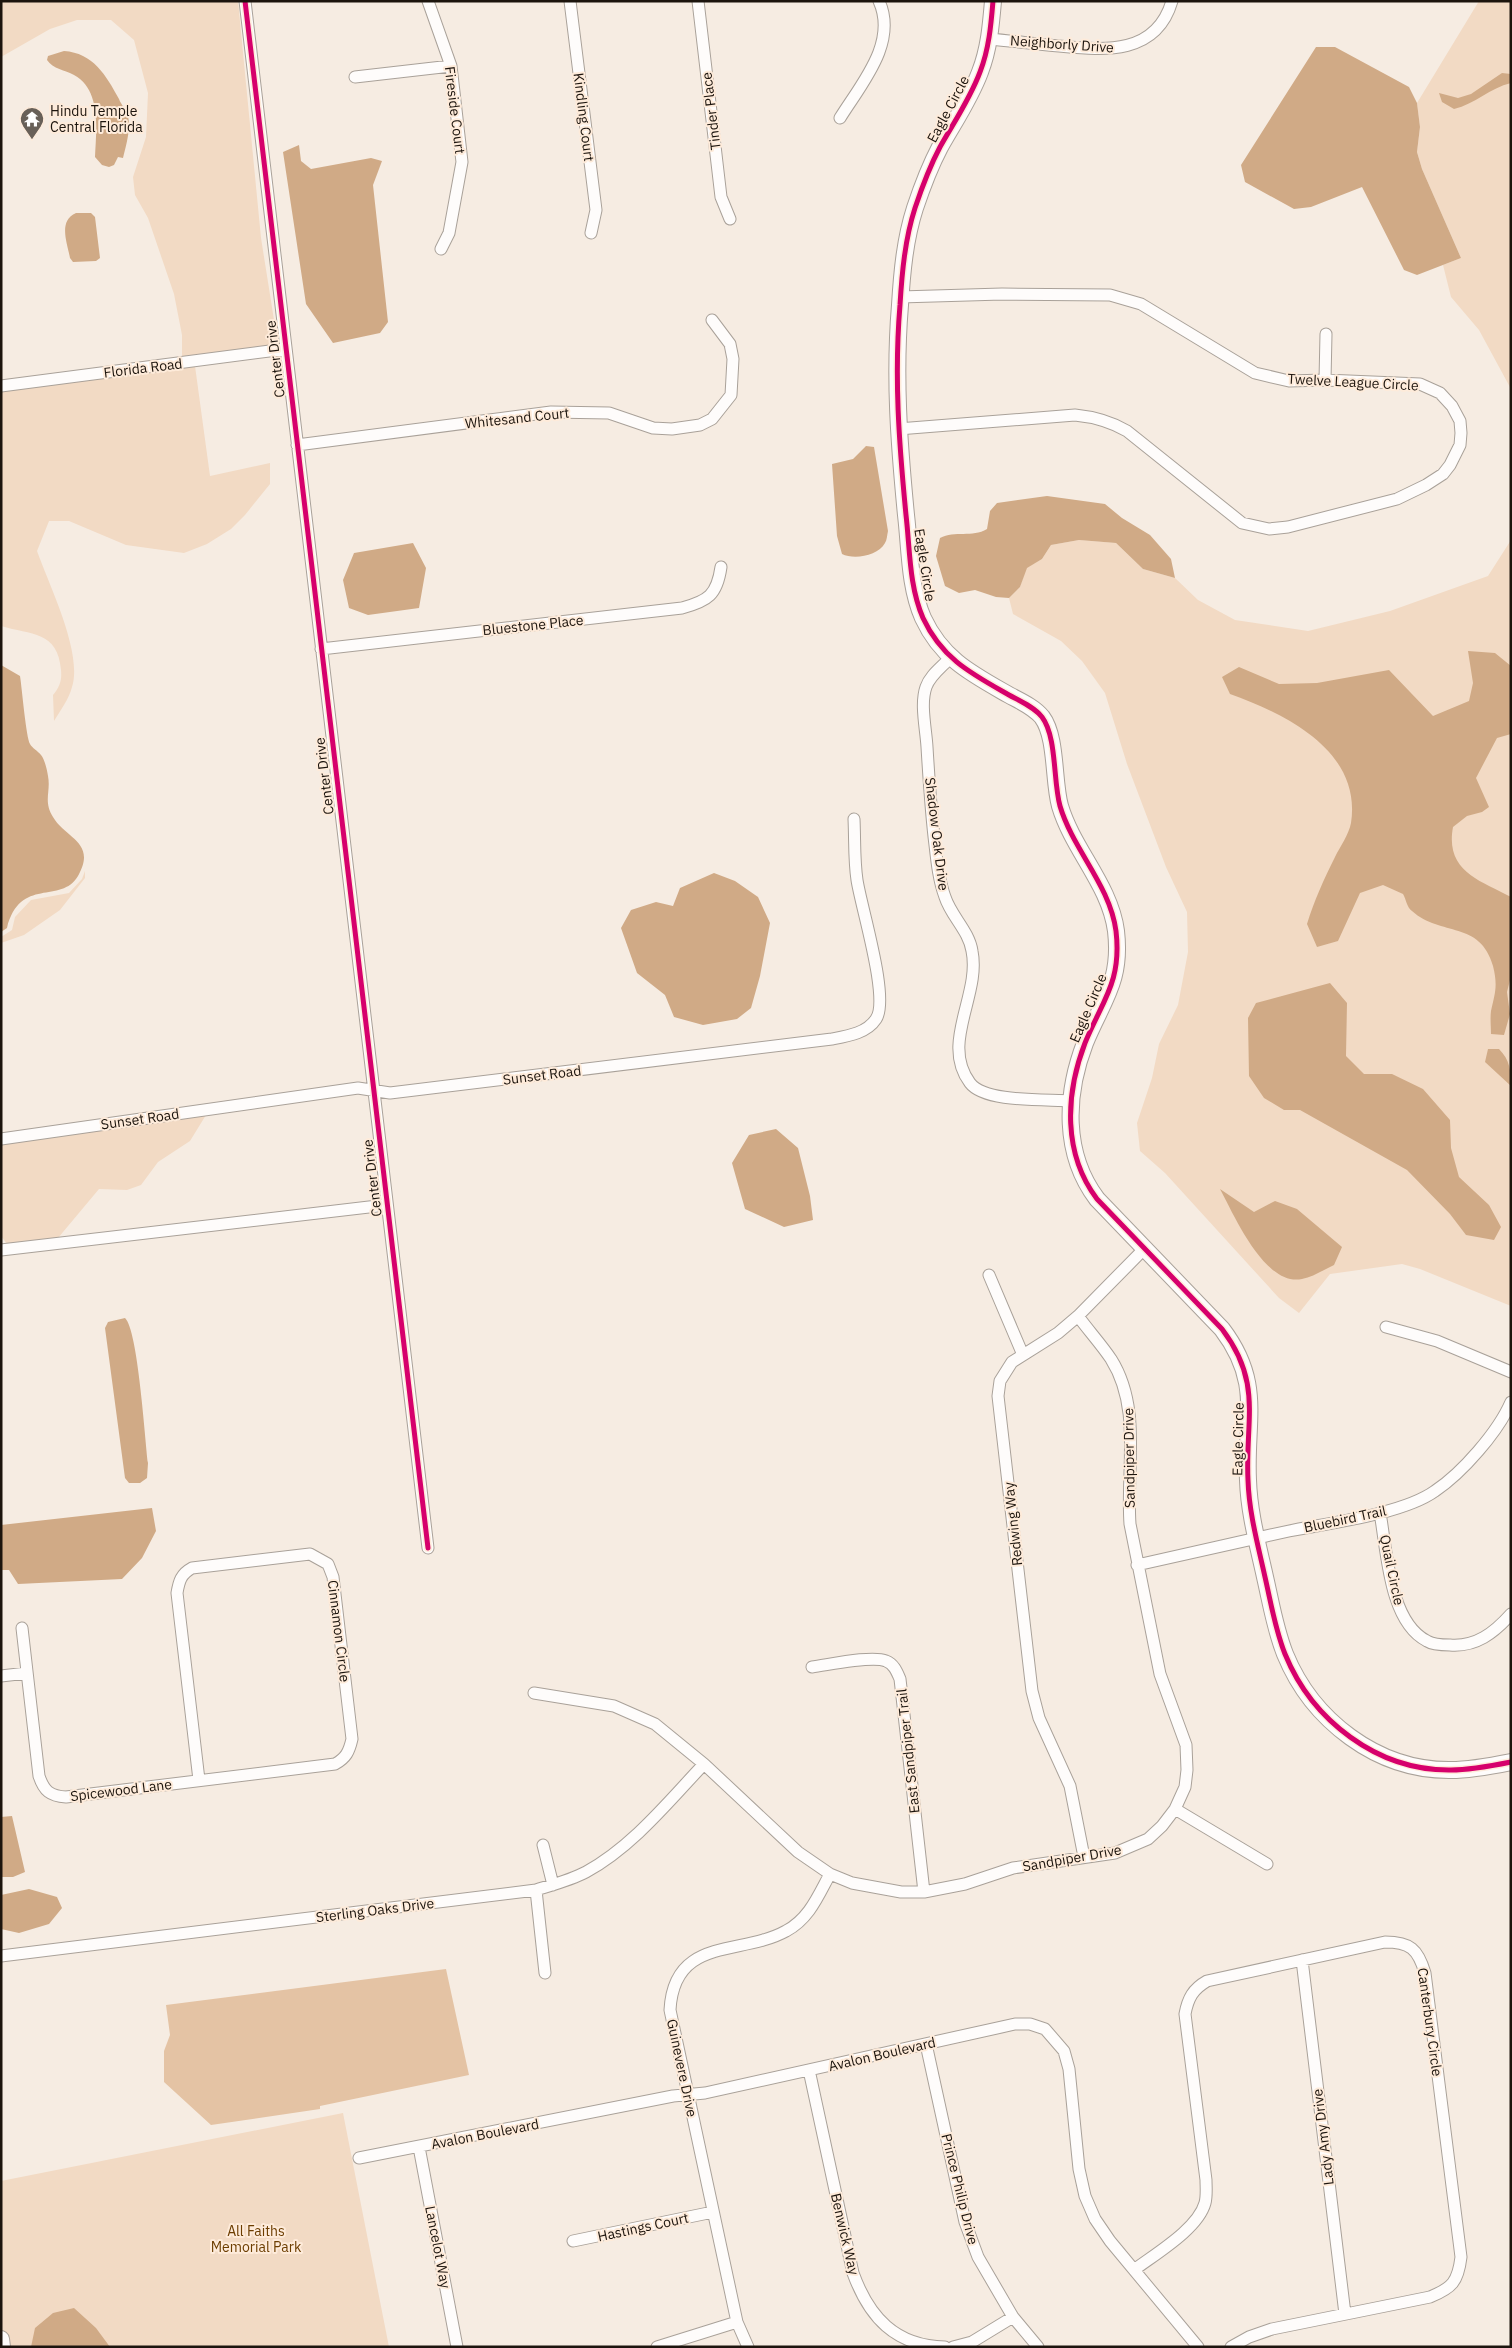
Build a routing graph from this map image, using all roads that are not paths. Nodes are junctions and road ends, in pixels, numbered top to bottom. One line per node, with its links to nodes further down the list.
1 (245, 1): 18 (street, Center Drive)
2 (428, 1): 9 (street, Fireside Court)
3 (570, 1): 13 (street, Kindling Court)
4 (698, 1): 12 (street, Tinder Place)
5 (879, 1): 11 (street)
6 (993, 1): 8 (street, Eagle Circle)
7 (1172, 1): 8 (street, Neighborly Drive)
8 (989, 39): 15 (street, Eagle Circle)
9 (451, 66): 10 (street); 14 (street, Fireside Court)
10 (355, 77)
11 (840, 118)
12 (730, 219)
13 (591, 233)
14 (441, 249)
15 (900, 297): 19 (street, Twelve League Circle); 21 (street, Eagle Circle)
16 (712, 320): 22 (street, Whitesand Court)
17 (1326, 334): 19 (street)
18 (285, 350): 20 (street, Florida Road); 22 (street, Center Drive)
19 (1325, 380): 21 (street, Twelve League Circle)
20 (1, 386)
21 (898, 429): 25 (street, Eagle Circle)
22 (297, 445): 24 (street, Center Drive)
23 (721, 567): 24 (street, Bluestone Place)
24 (321, 648): 27 (street, Center Drive)
25 (950, 658): 28 (street, Eagle Circle); 28 (street, Shadow Oak Drive)
26 (854, 819): 27 (street, Sunset Road)
27 (373, 1091): 29 (street, Sunset Road); 30 (street, Center Drive)
28 (1072, 1101): 31 (street, Eagle Circle)
29 (1, 1139)
30 (386, 1205): 32 (street); 41 (street, Center Drive)
31 (1145, 1248): 34 (street, Redwing Way); 40 (street, Eagle Circle)
32 (1, 1250)
33 (989, 1275): 36 (street)
34 (1078, 1316): 36 (street, Redwing Way); 42 (street, Sandpiper Drive)
35 (1386, 1327): 37 (street)
36 (1022, 1355): 54 (street, Redwing Way)
37 (1511, 1372)
38 (1511, 1402): 39 (street, Bluebird Trail)
39 (1380, 1513): 40 (street, Bluebird Trail); 43 (street, Quail Circle)
40 (1256, 1538): 42 (street, Bluebird Trail); 49 (street, Eagle Circle)
41 (428, 1548)
42 (1137, 1565): 52 (street, Sandpiper Drive)
43 (1511, 1614)
44 (22, 1628): 46 (street, Spicewood Lane)
45 (812, 1667): 59 (street, East Sandpiper Trail)
46 (27, 1673): 47 (street); 51 (street, Spicewood Lane)
47 (1, 1676)
48 (534, 1692): 50 (street, Sandpiper Drive)
49 (1511, 1762)
50 (704, 1764): 56 (street, Sandpiper Drive); 57 (street, Sterling Oaks Drive)
51 (199, 1780): 51 (street, Cinnamon Circle)
52 (1175, 1809): 54 (street, Sandpiper Drive); 55 (street)
53 (542, 1846): 57 (street)
54 (1084, 1857): 59 (street, Sandpiper Drive)
55 (1267, 1864)
56 (830, 1874): 59 (street, Sandpiper Drive); 65 (street, Guinevere Drive)
57 (553, 1885): 58 (street, Sterling Oaks Drive)
58 (536, 1890): 60 (street, Sterling Oaks Drive); 62 (street)
59 (924, 1892)
60 (1, 1956)
61 (1302, 1960): 70 (street, Canterbury Circle); 71 (street, Lady Amy Drive); 71 (street, Canterbury Circle)
62 (545, 1974)
63 (926, 2044): 64 (street, Avalon Boulevard); 70 (street, Avalon Boulevard); 72 (street, Prince Philip Drive)
64 (809, 2070): 65 (street, Avalon Boulevard); 79 (street, Benwick Way)
65 (688, 2094): 66 (street, Avalon Boulevard); 68 (street, Guinevere Drive)
66 (419, 2147): 67 (street, Avalon Boulevard); 76 (street, Lancelot Way)
67 (359, 2158)
68 (713, 2212): 69 (street, Hastings Court); 73 (street, Guinevere Drive)
69 (573, 2242)
70 (1134, 2270): 82 (street, Avalon Boulevard)
71 (1345, 2314): 83 (street, Canterbury Circle)
72 (1013, 2317): 80 (street); 81 (street, Prince Philip Drive)
73 (737, 2322): 77 (street); 78 (street, Guinevere Drive)
74 (1, 2339): 75 (street)
75 (2, 2347)
76 (457, 2347)
77 (657, 2347)
78 (748, 2347)
79 (945, 2347)
80 (953, 2347)
81 (1038, 2347)
82 (1198, 2347)
83 (1231, 2347)

